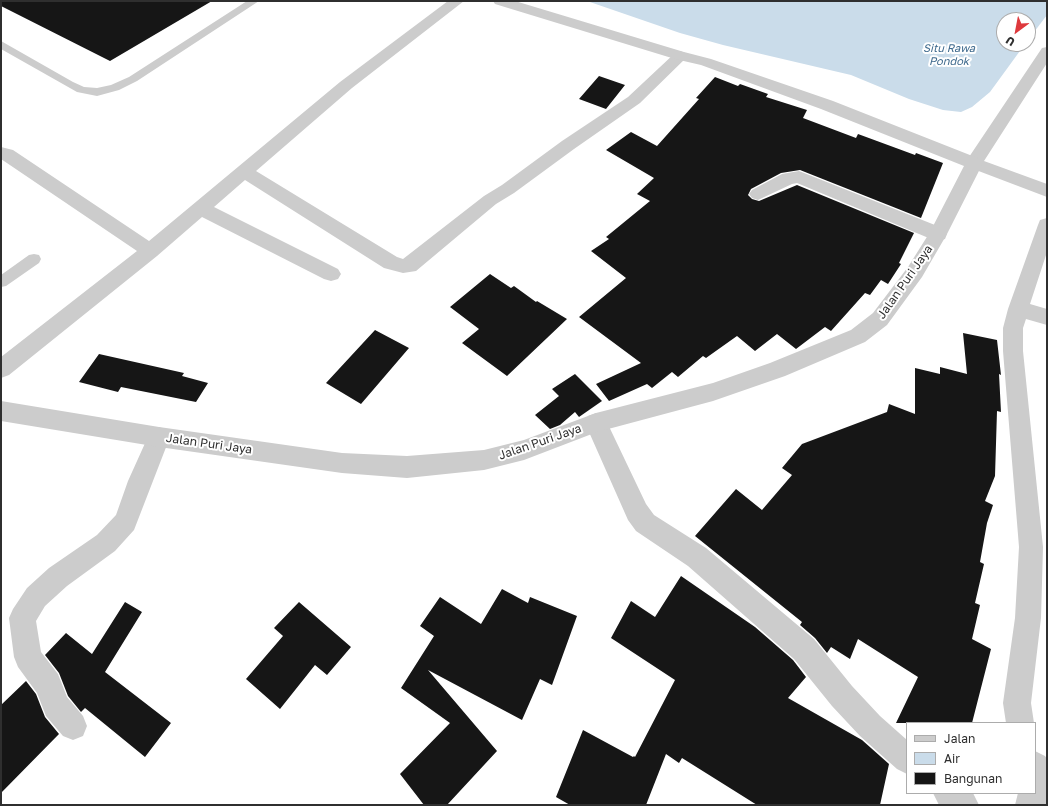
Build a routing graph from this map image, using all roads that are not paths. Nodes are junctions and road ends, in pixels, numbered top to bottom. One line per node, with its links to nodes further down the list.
1 (254, 1): 4 (lane)
2 (457, 1): 9 (street)
3 (500, 1): 6 (street)
4 (1, 44)
5 (1047, 51): 8 (street, Jalan Puri Jaya)
6 (692, 58): 8 (street); 9 (street)
7 (1, 153): 15 (street)
8 (974, 163): 10 (street); 14 (street, Jalan Puri Jaya)
9 (245, 172): 12 (street)
10 (1047, 191)
11 (758, 194): 14 (street)
12 (201, 208): 15 (street); 17 (street)
13 (1047, 225): 19 (street)
14 (938, 234): 23 (street, Jalan Puri Jaya)
15 (150, 251): 21 (street)
16 (34, 259): 18 (lane)
17 (331, 274)
18 (1, 282)
19 (1018, 309): 20 (street); 25 (street)
20 (1047, 317)
21 (1, 369)
22 (1, 411): 24 (street, Jalan Puri Jaya)
23 (596, 423): 24 (street, Jalan Puri Jaya); 27 (street)
24 (159, 437): 26 (street)
25 (1020, 722)
26 (73, 726)
27 (906, 758)
28 (949, 794): 30 (street)
29 (1034, 794): 31 (street)
30 (964, 805)
31 (1030, 805)

